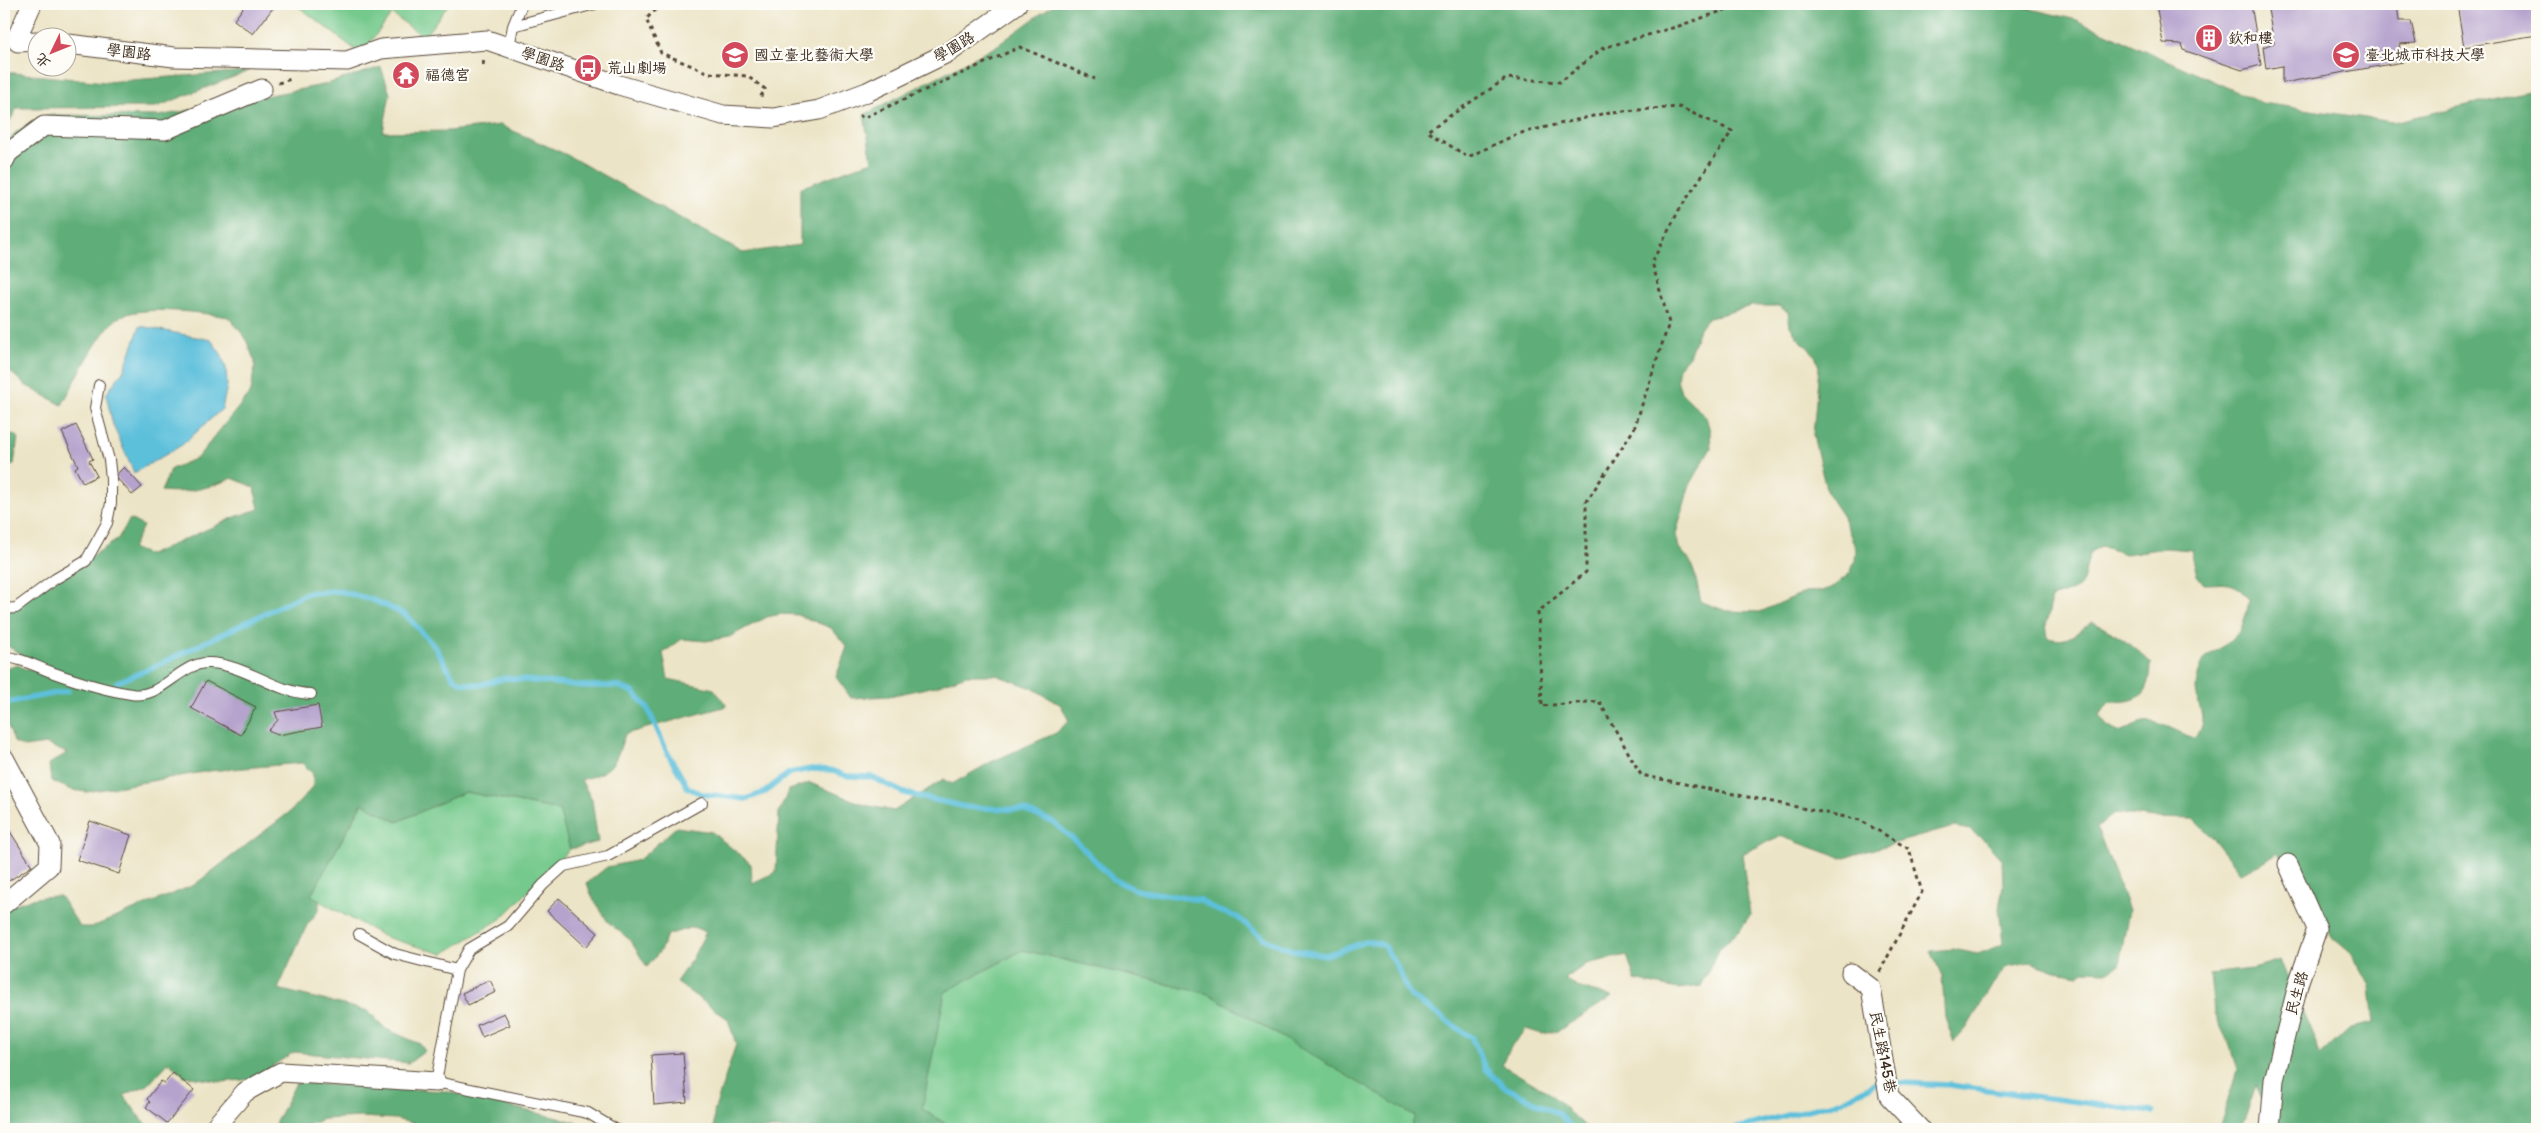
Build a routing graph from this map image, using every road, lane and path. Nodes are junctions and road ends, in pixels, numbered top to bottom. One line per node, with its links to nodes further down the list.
1 (32, 4): 9 (street)
2 (522, 4): 7 (lane)
3 (595, 4): 7 (lane)
4 (662, 4): 14 (path)
5 (1017, 4): 15 (street, 學園路)
6 (1742, 4): 28 (path)
7 (513, 26): 11 (lane)
8 (28, 41): 9 (street)
9 (13, 42)
10 (78, 45): 11 (street, 學園路)
11 (509, 47): 15 (street, 學園路)
12 (1096, 79): 15 (path)
13 (262, 88): 16 (street)
14 (764, 101)
15 (840, 102)
16 (4, 161)
17 (99, 385): 18 (lane)
18 (4, 609)
19 (4, 657): 20 (lane)
20 (311, 694)
21 (4, 758): 24 (street)
22 (702, 803): 26 (lane)
23 (2288, 864): 33 (street, 民生路)
24 (4, 904)
25 (359, 934): 26 (lane)
26 (456, 970): 29 (lane)
27 (1851, 974): 28 (street)
28 (1871, 988): 32 (street, 民生路145巷)
29 (436, 1082): 30 (street); 31 (lane)
30 (213, 1129)
31 (615, 1129)
32 (1920, 1129)
33 (2270, 1129)

